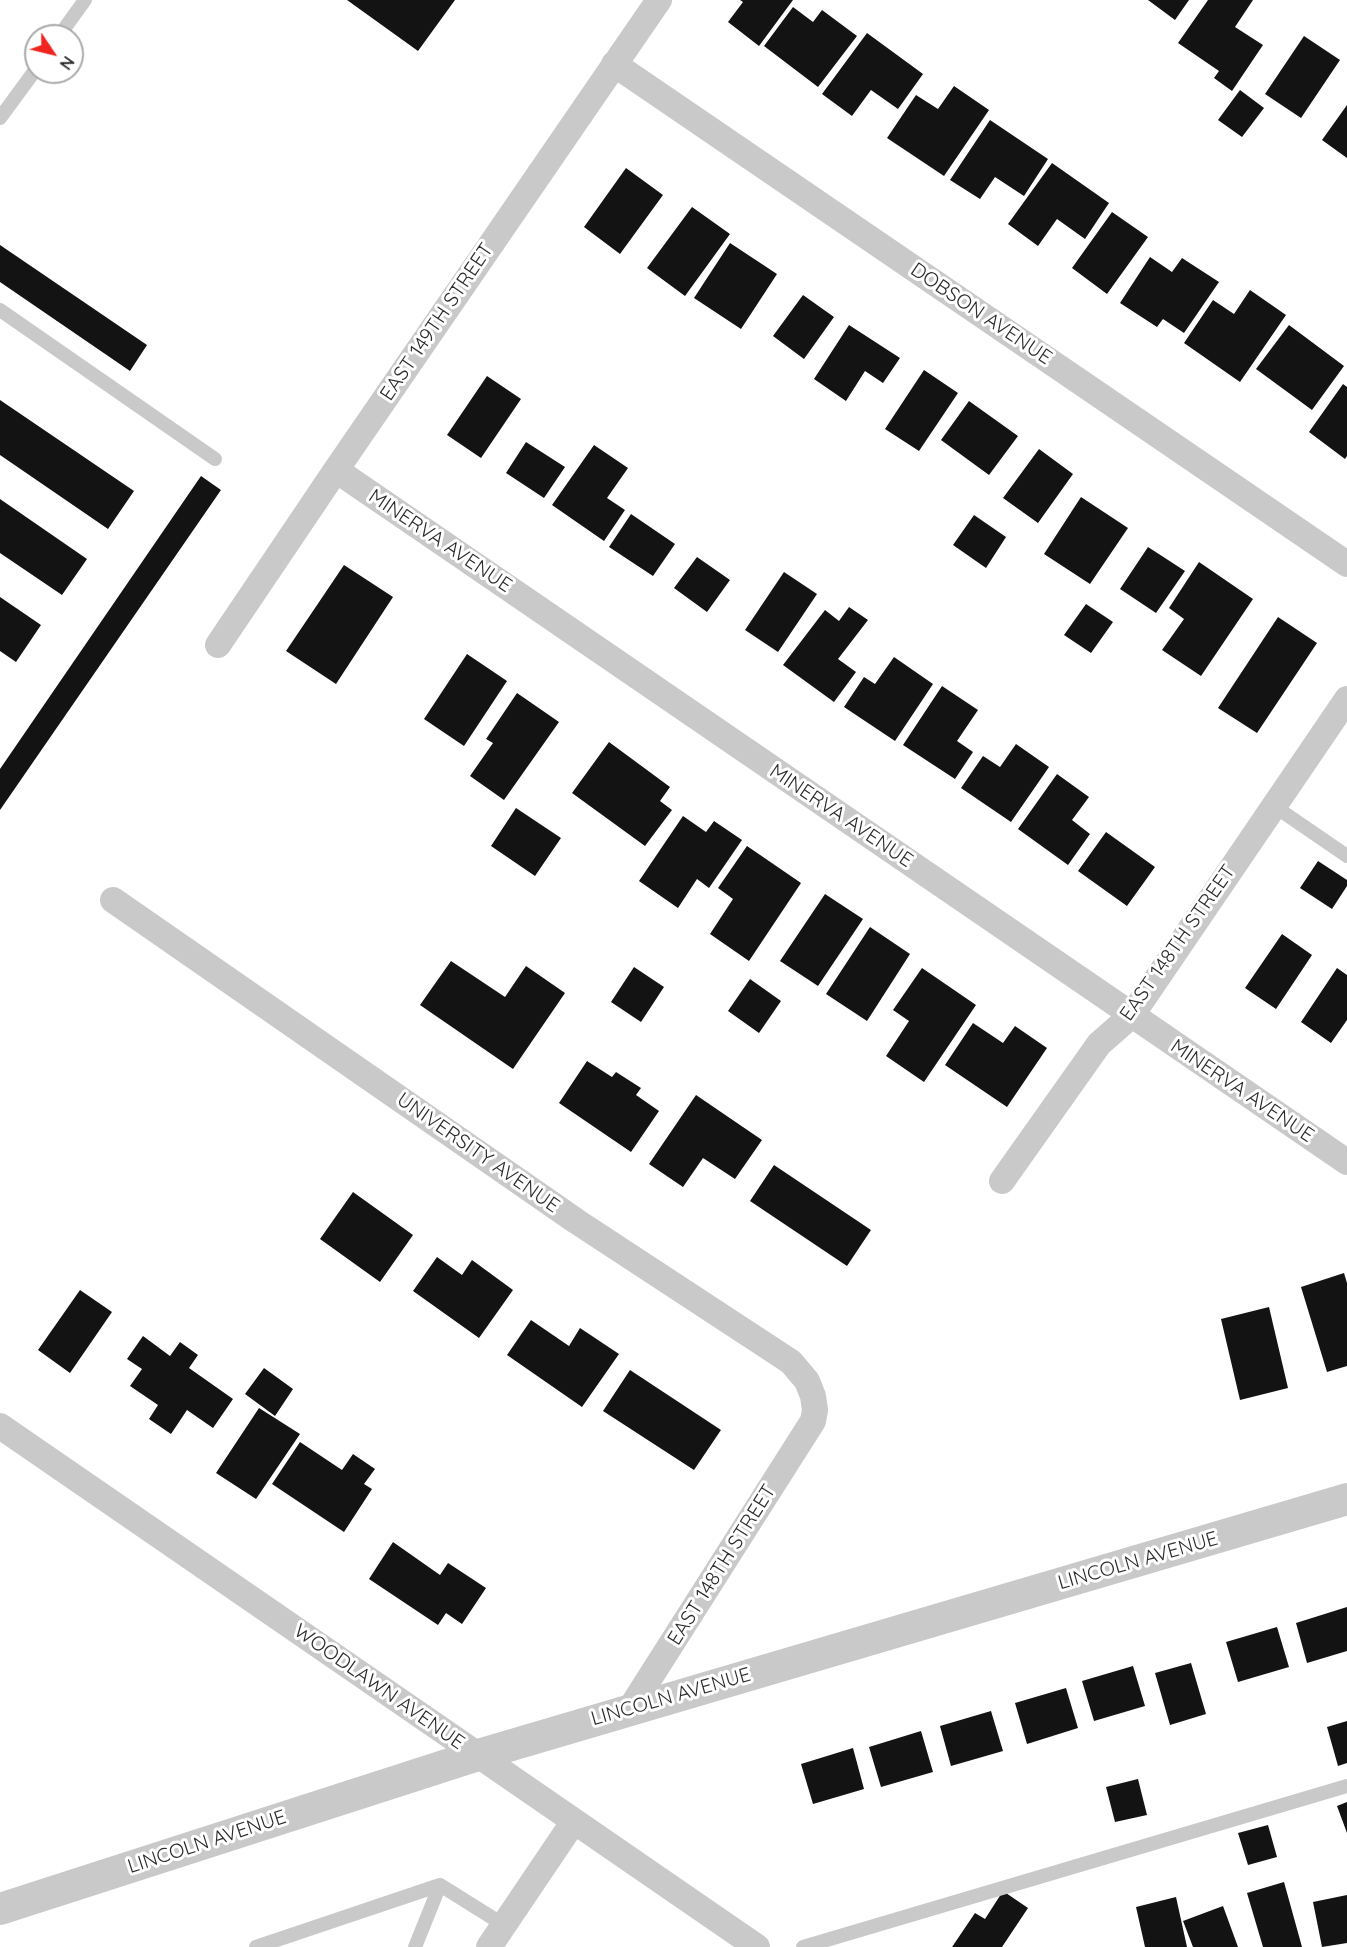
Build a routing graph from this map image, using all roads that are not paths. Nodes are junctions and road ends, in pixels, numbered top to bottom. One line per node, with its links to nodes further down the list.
1 (85, 0): 3 (lane)
2 (659, 0): 4 (street, EAST 149TH STREET)
3 (68, 24)
4 (614, 64): 9 (street, EAST 149TH STREET); 10 (street, DOBSON AVENUE)
5 (25, 84): 6 (lane)
6 (0, 118)
7 (0, 310): 8 (lane)
8 (215, 459)
9 (336, 470): 11 (street, EAST 149TH STREET); 16 (street, MINERVA AVENUE)
10 (1347, 564)
11 (218, 645)
12 (1347, 699): 13 (street, EAST 148TH STREET)
13 (1274, 806): 14 (lane); 16 (street, EAST 148TH STREET)
14 (1347, 856)
15 (113, 900): 19 (street, UNIVERSITY AVENUE)
16 (1132, 1015): 17 (street, MINERVA AVENUE); 18 (street, EAST 148TH STREET)
17 (1347, 1162)
18 (1002, 1180)
19 (813, 1421): 22 (street, EAST 148TH STREET)
20 (0, 1426): 23 (street, WOODLAWN AVENUE)
21 (1347, 1499): 22 (street, LINCOLN AVENUE)
22 (630, 1709): 23 (street, LINCOLN AVENUE)
23 (478, 1755): 25 (street, WOODLAWN AVENUE); 27 (street, LINCOLN AVENUE)
24 (1347, 1786): 33 (lane)
25 (574, 1821): 28 (street); 32 (street, WOODLAWN AVENUE)
26 (440, 1885): 28 (lane); 29 (lane); 30 (lane)
27 (0, 1909)
28 (504, 1925): 31 (street)
29 (256, 1947)
30 (415, 1947)
31 (489, 1947)
32 (757, 1947)
33 (803, 1947)

